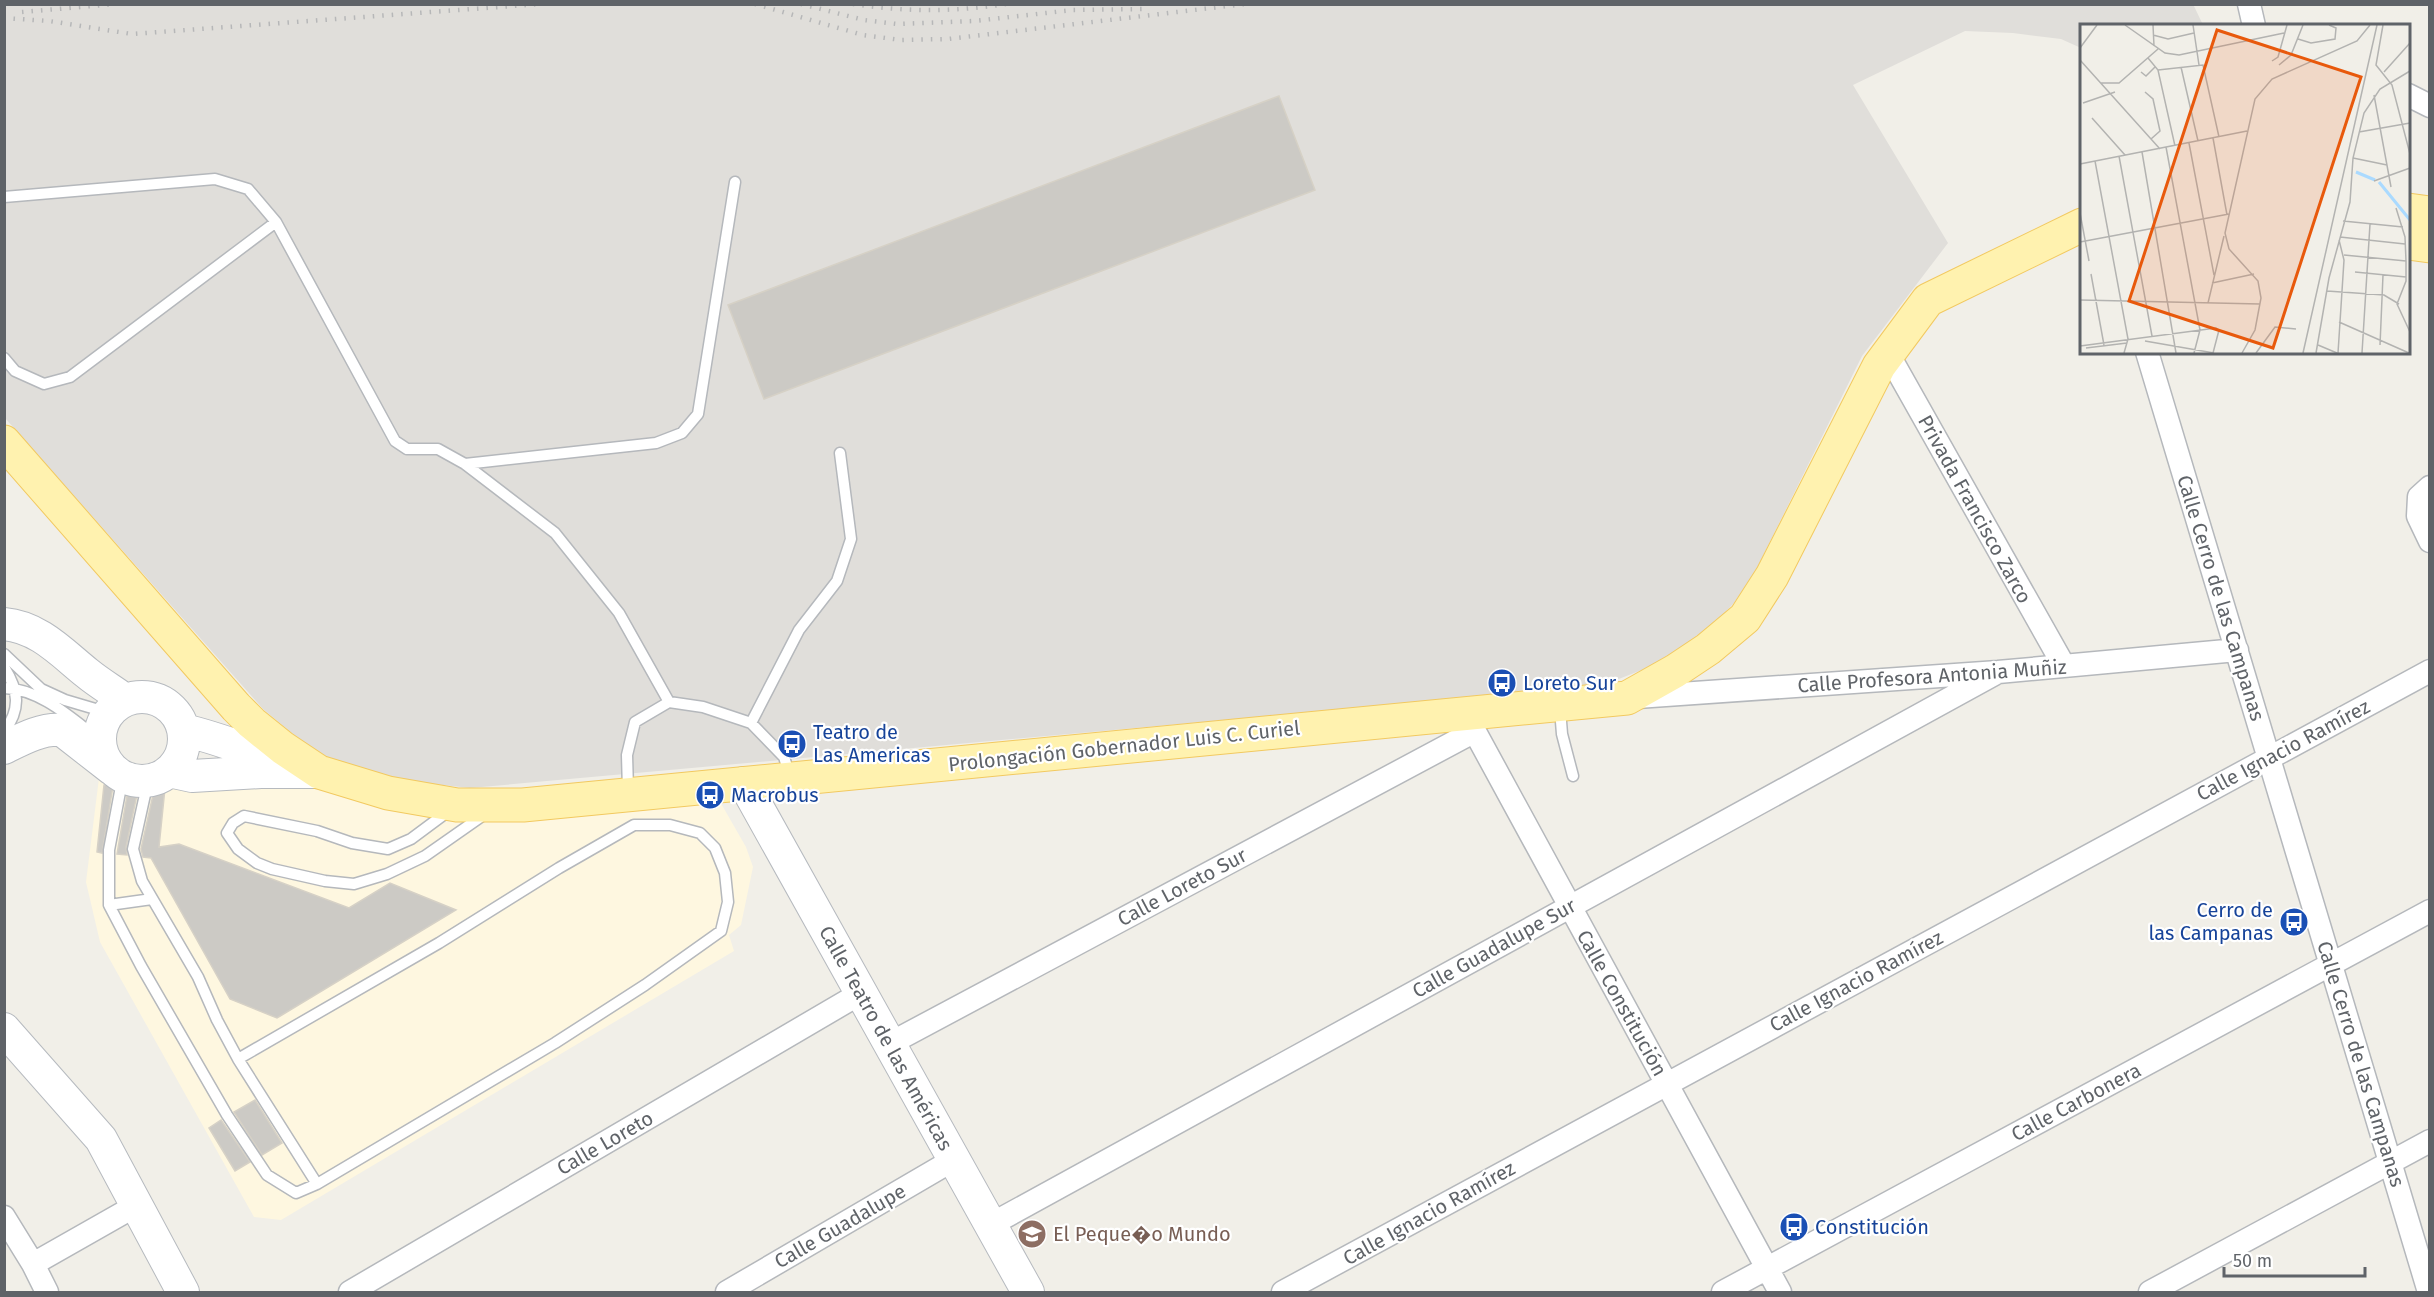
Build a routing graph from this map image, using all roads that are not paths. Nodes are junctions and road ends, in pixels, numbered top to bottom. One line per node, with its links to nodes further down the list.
1 (2249, 4): 2 (street)
2 (2254, 24)
3 (735, 182): 16 (lane)
4 (4, 197): 7 (lane)
5 (2410, 210): 6 (main road)
6 (2430, 213)
7 (276, 222): 13 (lane); 16 (lane)
8 (2074, 231): 11 (main road, Prolongación Gobernador Luis C. Curiel)
9 (2410, 243): 10 (main road)
10 (2430, 246)
11 (1887, 352): 22 (street, Privada Francisco Zarco); 27 (main road, Prolongación Gobernador Luis C. Curiel)
12 (2148, 354): 20 (street, Calle Cerro de las Campanas)
13 (4, 358)
14 (4, 442): 37 (main road, Prolongación Gobernador Luis C. Curiel)
15 (840, 453): 32 (lane)
16 (465, 464): 28 (lane)
17 (2430, 488): 18 (street)
18 (2430, 541)
19 (4, 624): 30 (street)
20 (2236, 650): 22 (street, Calle Profesora Antonia Muñiz); 36 (street, Calle Cerro de las Campanas)
21 (4, 654): 30 (lane)
22 (2064, 666): 25 (street, Calle Profesora Antonia Muñiz)
23 (4, 667): 26 (lane)
24 (2430, 671): 36 (street, Calle Ignacio Ramírez)
25 (1998, 672): 27 (street, Calle Profesora Antonia Muñiz); 49 (street, Calle Guadalupe Sur)
26 (10, 688): 30 (lane); 34 (lane)
27 (1627, 698): 29 (main road, Prolongación Gobernador Luis C. Curiel)
28 (669, 702): 32 (lane); 42 (lane)
29 (1559, 704): 31 (main road, Prolongación Gobernador Luis C. Curiel); 39 (lane)
30 (112, 718): 33 (street); 38 (street)
31 (1470, 722): 40 (main road, Prolongación Gobernador Luis C. Curiel); 49 (street, Calle Constitución); 54 (street, Calle Loreto Sur)
32 (751, 723): 40 (lane)
33 (183, 730): 37 (street); 38 (street)
34 (4, 732)
35 (4, 748): 38 (street)
36 (2269, 757): 51 (street, Calle Cerro de las Campanas); 56 (street, Calle Ignacio Ramírez)
37 (319, 772): 38 (street); 43 (main road, Prolongación Gobernador Luis C. Curiel)
38 (138, 774): 47 (lane); 48 (lane)
39 (1573, 776)
40 (791, 779): 41 (main road, Prolongación Gobernador Luis C. Curiel)
41 (744, 783): 42 (main road, Prolongación Gobernador Luis C. Curiel); 52 (street, Calle Teatro de las Américas)
42 (628, 795): 44 (main road, Prolongación Gobernador Luis C. Curiel)
43 (458, 805): 44 (main road, Prolongación Gobernador Luis C. Curiel); 45 (lane)
44 (497, 805): 46 (lane)
45 (388, 849): 46 (lane); 46 (lane)
46 (398, 868)
47 (153, 899): 48 (lane); 55 (lane)
48 (109, 905): 60 (lane)
49 (1570, 906): 56 (street, Calle Constitución); 63 (street, Calle Guadalupe Sur)
50 (2430, 911): 51 (street, Calle Carbonera)
51 (2331, 965): 59 (street, Calle Cerro de las Campanas); 65 (street, Calle Carbonera)
52 (861, 993): 54 (street, Calle Teatro de las Américas); 68 (street, Calle Loreto)
53 (4, 1029): 61 (street)
54 (889, 1044): 58 (street, Calle Teatro de las Américas)
55 (238, 1059): 60 (lane); 60 (lane)
56 (1666, 1084): 65 (street, Calle Constitución); 71 (street, Calle Ignacio Ramírez)
57 (2430, 1141): 59 (street)
58 (954, 1160): 63 (street, Calle Teatro de las Américas); 69 (street, Calle Guadalupe)
59 (2390, 1162): 74 (street); 75 (street, Calle Cerro de las Campanas)
60 (317, 1184)
61 (137, 1205): 64 (street); 67 (street)
62 (4, 1217): 64 (street)
63 (990, 1225): 70 (street, Calle Teatro de las Américas)
64 (33, 1264): 66 (street)
65 (1767, 1269): 72 (street, Calle Carbonera); 73 (street, Calle Constitución)
66 (47, 1293)
67 (183, 1293)
68 (350, 1293)
69 (727, 1293)
70 (1028, 1293)
71 (1283, 1293)
72 (1723, 1293)
73 (1780, 1293)
74 (2150, 1293)
75 (2429, 1293)

